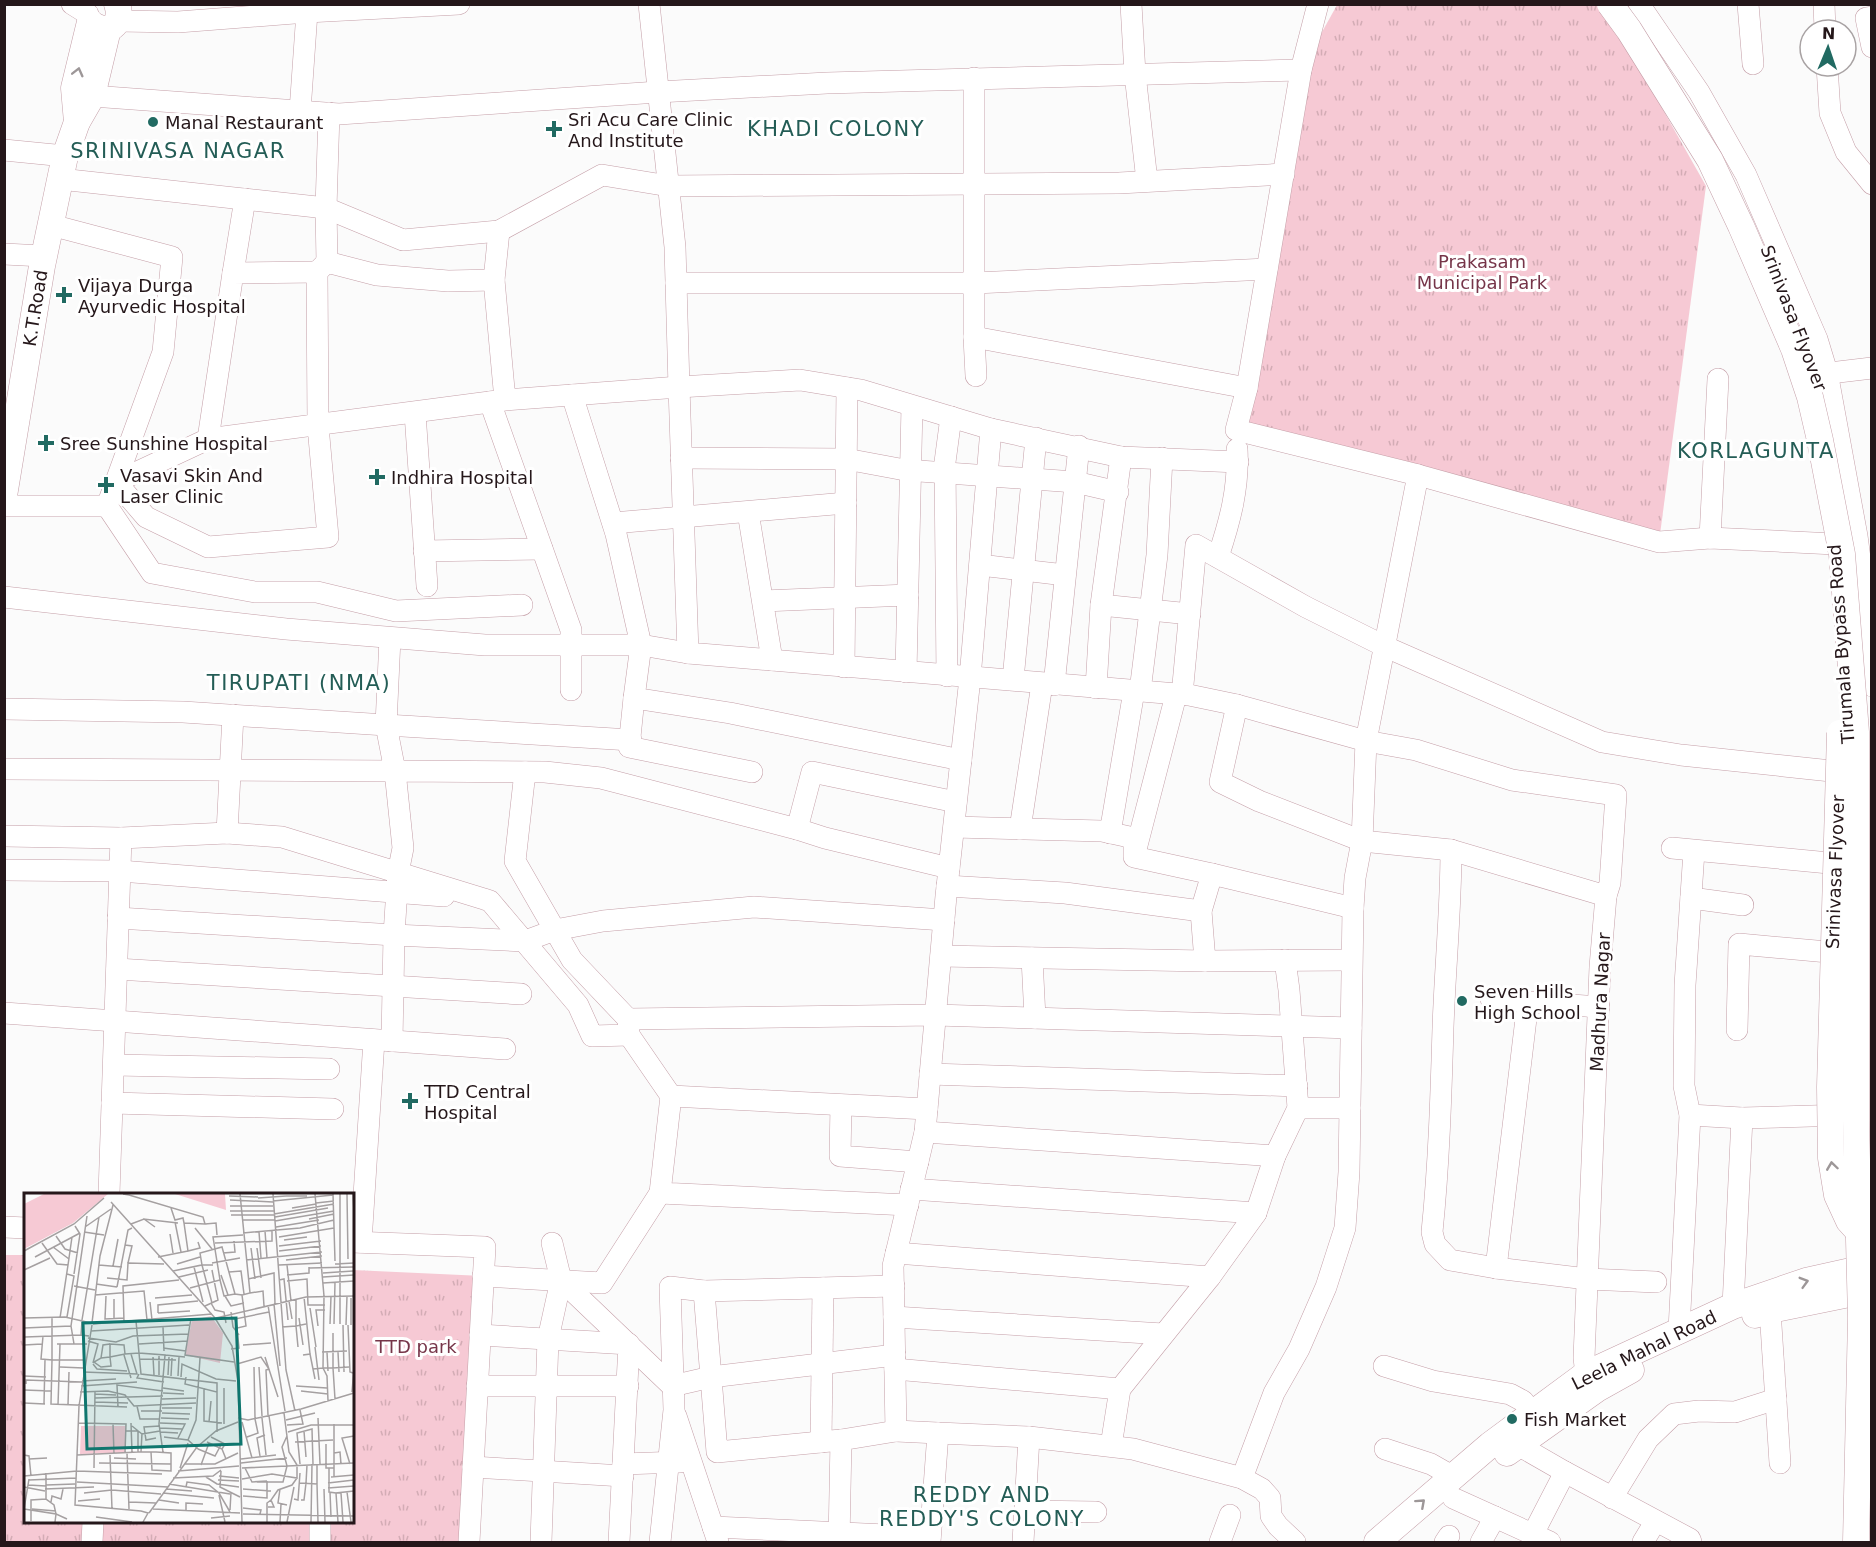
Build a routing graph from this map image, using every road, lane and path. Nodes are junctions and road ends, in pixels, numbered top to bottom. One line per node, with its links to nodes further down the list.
1 (459, 4): 11 (street)
2 (649, 4): 20 (street)
3 (1131, 4): 17 (street)
4 (1318, 4): 16 (street)
5 (1601, 4): 49 (street, Tirumala Bypass Road)
6 (1610, 4): 82 (main road, Srinivasa Flyover, bridge)
7 (1627, 4): 219 (main road, Srinivasa Flyover)
8 (1639, 4): 46 (street, Tirumala Bypass Road)
9 (1748, 4): 15 (street)
10 (102, 12): 12 (street); 21 (main road, K.T.Road); 24 (main road, K.T.Road, one-way to 10)
11 (307, 12): 12 (street); 22 (street)
12 (179, 13)
13 (1872, 17): 14 (street)
14 (1872, 47)
15 (1753, 64)
16 (1301, 70): 17 (street); 27 (street)
17 (1135, 74): 18 (street); 28 (street)
18 (974, 78): 20 (street); 29 (street)
19 (1828, 78): 30 (street)
20 (658, 92): 23 (street); 31 (street)
21 (93, 96): 22 (street); 24 (main road, K.T.Road)
22 (300, 111): 23 (street)
23 (329, 113): 33 (street)
24 (77, 122): 26 (main road, K.T.Road)
25 (4, 150): 26 (street)
26 (62, 167): 32 (street); 34 (main road, K.T.Road)
27 (1284, 174): 28 (street); 39 (street)
28 (1147, 181): 29 (street)
29 (975, 184): 31 (street); 43 (street)
30 (1872, 184)
31 (669, 186): 35 (street); 42 (street)
32 (245, 199): 33 (street); 40 (street)
33 (326, 208): 35 (street); 38 (street)
34 (51, 225): 37 (main road, K.T.Road); 75 (street)
35 (499, 231): 41 (street)
36 (4, 254): 37 (street)
37 (43, 256): 64 (main road, K.T.Road)
38 (322, 267): 40 (street); 41 (street); 58 (street)
39 (1267, 269): 43 (street); 52 (street)
40 (233, 273): 62 (street)
41 (495, 280): 54 (street)
42 (676, 283): 43 (street); 50 (street)
43 (975, 283): 44 (street)
44 (974, 337): 47 (street); 52 (street)
45 (1872, 368): 46 (street)
46 (1827, 372): 49 (street); 92 (street, Tirumala Bypass Road)
47 (976, 376)
48 (1718, 379): 86 (street)
49 (1796, 379): 87 (street, Tirumala Bypass Road)
50 (679, 387): 51 (street); 53 (street); 66 (street)
51 (847, 388): 55 (street); 68 (street)
52 (1247, 388): 60 (street)
53 (572, 395): 54 (street); 85 (street)
54 (497, 401): 56 (street); 88 (street)
55 (912, 406): 57 (street); 70 (street)
56 (415, 413): 58 (street); 89 (street)
57 (951, 417): 59 (street); 71 (street)
58 (318, 426): 62 (street); 75 (street)
59 (991, 429): 61 (street); 72 (street)
60 (1236, 430): 69 (street); 73 (street)
61 (1036, 438): 63 (street); 74 (street)
62 (208, 439): 75 (street)
63 (1079, 446): 65 (street); 76 (street)
64 (8, 455): 78 (main road, K.T.Road)
65 (1121, 457): 67 (street); 77 (street)
66 (681, 458): 68 (street); 84 (street)
67 (1162, 458): 69 (street); 103 (street)
68 (846, 459): 70 (street); 79 (street)
69 (1238, 462): 90 (street)
70 (910, 470): 71 (street); 96 (street)
71 (945, 472): 72 (street); 115 (street)
72 (988, 475): 74 (street); 91 (street)
73 (1418, 475): 86 (street); 108 (street)
74 (1033, 478): 76 (street); 93 (street)
75 (116, 482): 81 (street)
76 (1075, 482): 77 (street); 94 (street)
77 (1118, 492): 102 (street)
78 (4, 496)
79 (846, 503): 83 (street); 98 (street)
80 (4, 506): 81 (street)
81 (107, 506): 101 (street)
82 (1834, 508): 212 (main road, Srinivasa Flyover, one-way to 82, bridge); 291 (main road, Srinivasa Flyover, bridge)
83 (748, 512): 84 (street); 99 (street)
84 (684, 518): 85 (street); 109 (street)
85 (613, 523): 107 (street)
86 (1710, 538): 87 (street)
87 (1835, 544): 136 (street, Tirumala Bypass Road)
88 (542, 549): 89 (street); 106 (street)
89 (424, 551): 95 (street)
90 (1218, 557): 104 (street); 108 (street)
91 (980, 565): 93 (street); 116 (street)
92 (1866, 568): 100 (street, Tirumala Bypass Road)
93 (1023, 570): 94 (street); 113 (street)
94 (1065, 575): 117 (street)
95 (427, 586)
96 (908, 595): 98 (street); 114 (street)
97 (4, 597): 105 (street)
98 (844, 598): 99 (street); 112 (street)
99 (763, 601): 110 (street)
100 (1869, 603): 111 (street, Tirumala Bypass Road)
101 (522, 605)
102 (1101, 605): 103 (street); 119 (street)
103 (1150, 610): 104 (street); 121 (street)
104 (1190, 614): 122 (street)
105 (390, 638): 106 (street); 127 (street)
106 (571, 645): 107 (street); 120 (street)
107 (641, 645): 109 (street); 123 (street)
108 (1386, 647): 129 (street); 136 (street)
109 (688, 653): 110 (street)
110 (772, 660): 112 (street)
111 (1871, 660): 118 (street, Tirumala Bypass Road)
112 (844, 667): 114 (street)
113 (1014, 669)
114 (906, 672): 115 (street)
115 (947, 676): 116 (street)
116 (970, 678): 117 (street); 130 (street)
117 (1048, 684): 119 (street); 140 (street)
118 (1872, 686)
119 (1096, 688): 121 (street)
120 (571, 690)
121 (1137, 691): 122 (street); 142 (street)
122 (1179, 695): 124 (street); 149 (street)
123 (634, 698): 128 (street); 130 (street)
124 (1237, 705): 129 (street); 145 (street)
125 (4, 709): 126 (street)
126 (233, 715): 127 (street); 132 (street)
127 (386, 725): 128 (street); 133 (street)
128 (631, 740): 135 (street)
129 (1366, 741): 145 (street); 156 (street, Madhura Nagar)
130 (961, 760): 137 (street)
131 (4, 769): 132 (street)
132 (230, 770): 133 (street); 141 (street)
133 (395, 771): 134 (street); 155 (street)
134 (525, 772): 139 (street); 163 (street)
135 (752, 772)
136 (1850, 773): 150 (street, Tirumala Bypass Road)
137 (956, 802): 138 (street); 139 (street)
138 (954, 827): 140 (street); 154 (street)
139 (797, 829): 154 (street)
140 (1020, 829): 142 (street)
141 (227, 833): 144 (street); 155 (street)
142 (1110, 833): 149 (street)
143 (4, 836): 144 (street)
144 (122, 838): 152 (street)
145 (1362, 841): 147 (street); 159 (street)
146 (1672, 849): 148 (street)
147 (1451, 850): 156 (street); 215 (street)
148 (1694, 851): 150 (street); 157 (street)
149 (1134, 856): 153 (street)
150 (1850, 865): 166 (street, Tirumala Bypass Road)
151 (4, 870): 152 (street)
152 (120, 871): 155 (street); 161 (street)
153 (1212, 874): 159 (street); 160 (street)
154 (948, 877): 160 (street); 162 (street)
155 (398, 883): 164 (street); 165 (street)
156 (1606, 896): 177 (street, Madhura Nagar)
157 (1691, 898): 158 (street); 199 (street)
158 (1743, 905)
159 (1353, 908): 170 (street)
160 (1202, 911): 171 (street)
161 (118, 918): 164 (street); 172 (street)
162 (944, 920): 163 (street); 167 (street)
163 (555, 930): 165 (street); 183 (street)
164 (394, 935): 165 (street); 173 (street)
165 (525, 941): 183 (street)
166 (1851, 954): 185 (street); 200 (street, Tirumala Bypass Road)
167 (941, 956): 168 (street); 179 (street)
168 (1032, 958): 171 (street); 180 (street)
169 (1285, 960): 170 (street); 171 (street); 182 (street)
170 (1351, 960): 184 (street)
171 (1205, 961)
172 (117, 969): 173 (street); 181 (street)
173 (394, 986): 174 (street); 186 (street)
174 (521, 993)
175 (1491, 999): 176 (street)
176 (1528, 1002): 177 (street); 215 (street)
177 (1599, 1007): 218 (street, Madhura Nagar)
178 (4, 1013): 181 (street)
179 (935, 1015): 180 (street); 183 (street); 190 (street)
180 (1035, 1018): 182 (street)
181 (115, 1021): 186 (street); 188 (street)
182 (1292, 1026): 184 (street); 191 (street)
183 (629, 1027): 192 (street)
184 (1351, 1028): 197 (street)
185 (1737, 1030)
186 (383, 1040): 187 (street); 211 (street)
187 (505, 1049)
188 (114, 1065): 189 (street); 193 (street)
189 (329, 1069)
190 (930, 1074): 191 (street); 198 (street)
191 (1297, 1086): 196 (street)
192 (671, 1096): 194 (street); 206 (street)
193 (112, 1104): 195 (street); 205 (street)
194 (841, 1105): 198 (street); 204 (street)
195 (333, 1108)
196 (1298, 1108): 197 (street); 203 (street)
197 (1350, 1108): 262 (street)
198 (927, 1109): 202 (street)
199 (1690, 1114): 201 (street); 228 (street)
200 (1851, 1115): 201 (street); 219 (street, Tirumala Bypass Road)
201 (1742, 1118): 225 (street)
202 (925, 1132): 203 (street); 204 (street)
203 (1275, 1156): 208 (street)
204 (918, 1162): 207 (street)
205 (109, 1193)
206 (660, 1193): 207 (street); 220 (street)
207 (909, 1197): 208 (street); 214 (street)
208 (1256, 1213): 217 (street)
209 (4, 1227): 210 (street)
210 (24, 1228)
211 (357, 1242): 216 (street)
212 (1872, 1242)
213 (552, 1243): 220 (street)
214 (896, 1253): 217 (street); 222 (street)
215 (1496, 1268): 218 (street)
216 (483, 1276): 220 (street); 230 (street)
217 (1210, 1277): 229 (street)
218 (1587, 1279): 221 (street); 236 (street, Madhura Nagar)
219 (1862, 1279): 225 (main road, Leela Mahal Road, one-way to 219); 226 (main road, Leela Mahal Road); 290 (street, Tirumala Bypass Road)
220 (561, 1280): 231 (street); 232 (street)
221 (1656, 1282)
222 (894, 1286): 223 (street); 227 (street)
223 (823, 1288): 224 (street); 234 (street)
224 (704, 1291): 237 (street); 238 (street)
225 (1733, 1306): 228 (main road, Leela Mahal Road)
226 (1770, 1310): 236 (main road, Leela Mahal Road); 243 (street)
227 (894, 1317): 229 (street); 233 (street)
228 (1679, 1330): 236 (main road, Leela Mahal Road)
229 (1163, 1334): 242 (street)
230 (480, 1335): 231 (street); 239 (street)
231 (548, 1339): 232 (street); 240 (street)
232 (629, 1344): 238 (street); 241 (street)
233 (895, 1362): 234 (street); 242 (street); 246 (street)
234 (822, 1364): 237 (street); 249 (street)
235 (1384, 1366): 245 (street)
236 (1589, 1374): 245 (main road, Leela Mahal Road); 250 (main road, Leela Mahal Road)
237 (711, 1377): 238 (street); 253 (street)
238 (673, 1385): 244 (street)
239 (477, 1386): 240 (street); 258 (street)
240 (547, 1386): 241 (street); 260 (street)
241 (628, 1386): 259 (street)
242 (1120, 1389): 251 (street)
243 (1776, 1399): 256 (street); 264 (street)
244 (674, 1410): 254 (street); 255 (street)
245 (1533, 1412): 263 (main road, Leela Mahal Road)
246 (896, 1431): 247 (street); 249 (street)
247 (938, 1433): 248 (street); 275 (street)
248 (1029, 1437): 251 (street); 265 (street)
249 (831, 1441): 253 (street); 273 (street)
250 (1518, 1445): 261 (street); 263 (main road, Leela Mahal Road)
251 (1111, 1446): 262 (street)
252 (1385, 1449): 263 (street)
253 (717, 1452): 254 (street)
254 (691, 1460): 255 (street); 272 (street)
255 (668, 1462): 259 (street); 281 (street)
256 (1780, 1463)
257 (1872, 1463): 292 (main road)
258 (473, 1467): 260 (street); 278 (street)
259 (623, 1470): 260 (street); 280 (street)
260 (543, 1472): 279 (street)
261 (1565, 1472): 264 (street); 274 (street)
262 (1242, 1478): 284 (street)
263 (1453, 1487): 268 (street); 285 (main road, Leela Mahal Road, one-way to 263); 286 (main road, Leela Mahal Road)
264 (1612, 1498): 269 (street)
265 (1025, 1511): 266 (street); 282 (street)
266 (1096, 1512)
267 (1230, 1515): 283 (street)
268 (1495, 1517): 274 (street); 287 (street)
269 (1655, 1522): 288 (street); 289 (street)
270 (93, 1523): 276 (street)
271 (320, 1523): 277 (street)
272 (716, 1535): 273 (street)
273 (839, 1538): 275 (street)
274 (1533, 1538)
275 (930, 1540)
276 (92, 1542)
277 (320, 1542)
278 (469, 1542)
279 (541, 1542)
280 (619, 1542)
281 (660, 1542)
282 (1023, 1542)
283 (1220, 1542)
284 (1295, 1542)
285 (1377, 1542)
286 (1404, 1542)
287 (1481, 1542)
288 (1643, 1542)
289 (1691, 1542)
290 (1846, 1542)
291 (1856, 1542)
292 (1869, 1542)

